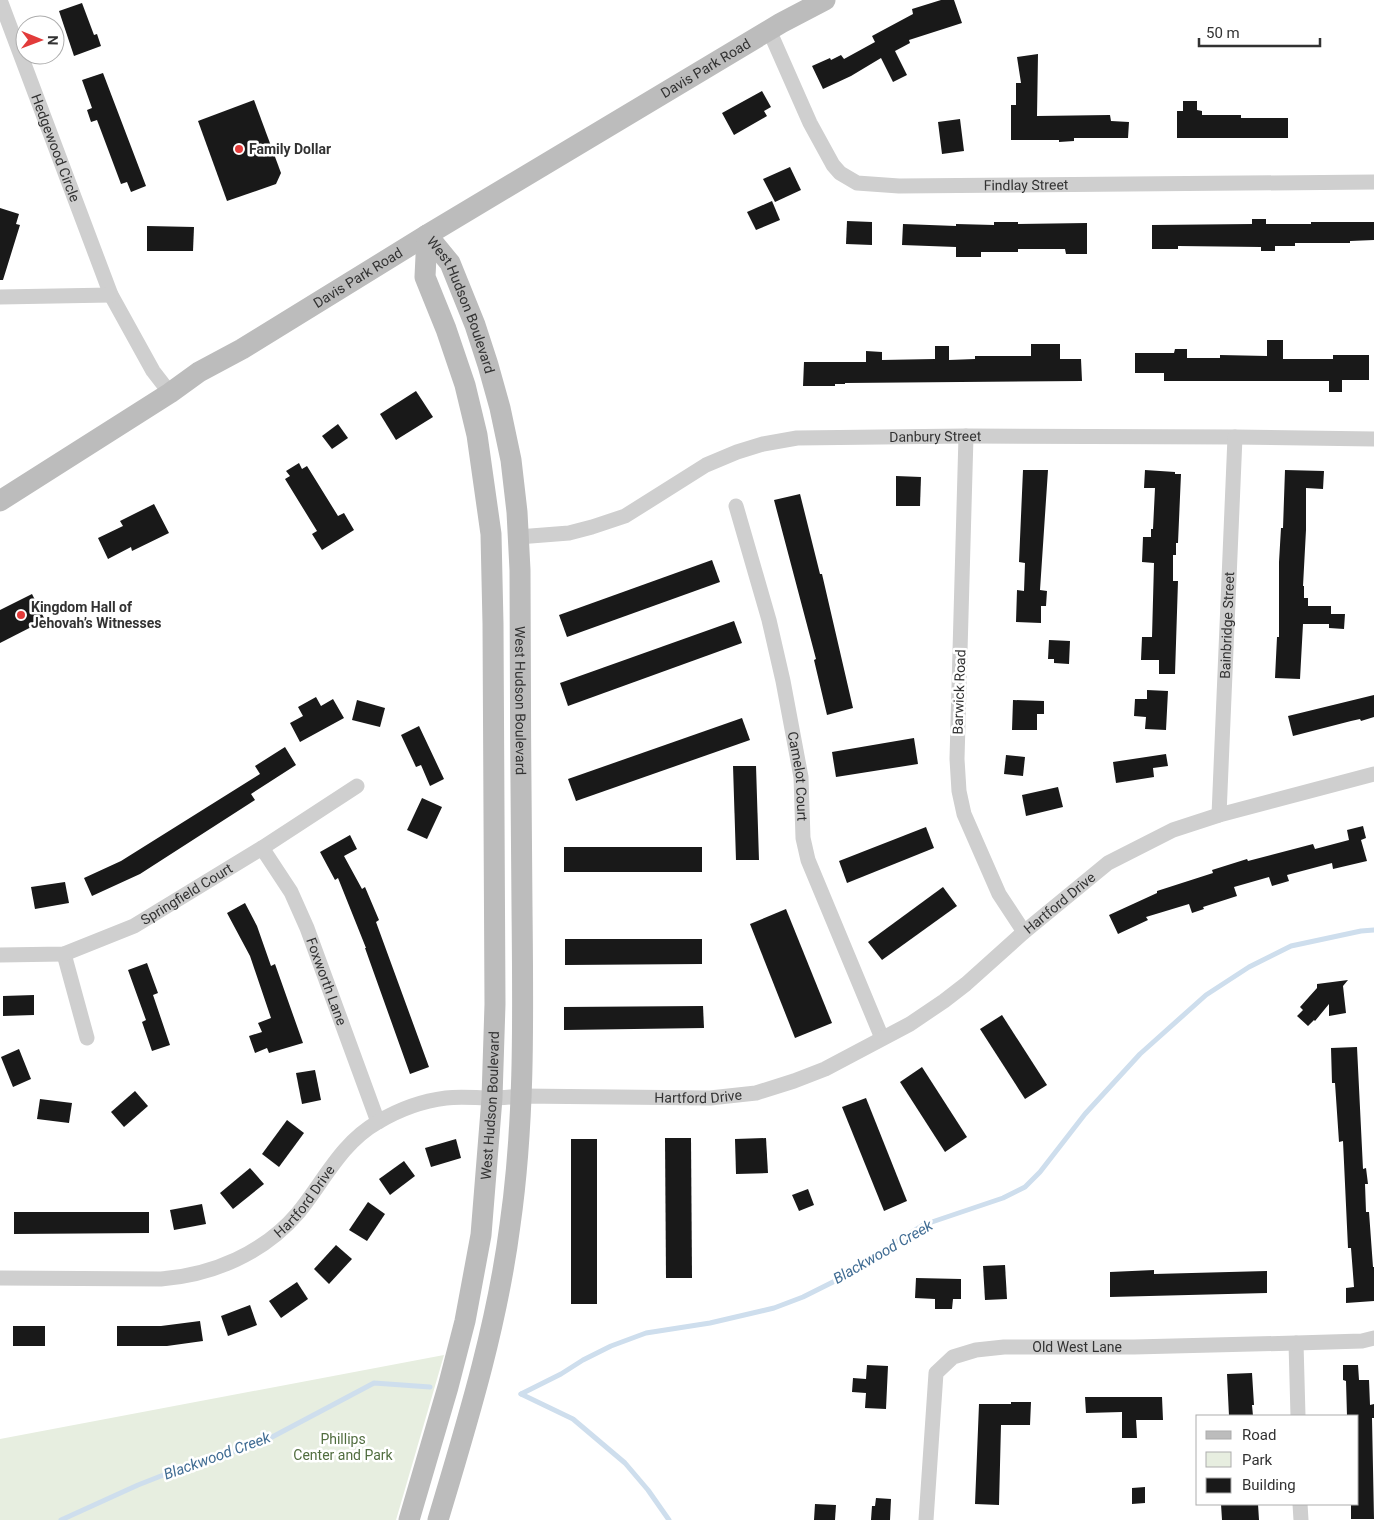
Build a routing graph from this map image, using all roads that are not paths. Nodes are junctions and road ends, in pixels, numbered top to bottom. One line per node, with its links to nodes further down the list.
1 (0, 0): 6 (street, Hedgewood Circle)
2 (825, 0): 3 (main road, Davis Park Road)
3 (769, 30): 4 (street, Findlay Street); 5 (main road, Davis Park Road)
4 (1374, 182)
5 (427, 235): 8 (main road, Davis Park Road); 14 (main road, West Hudson Boulevard); 25 (main road, West Hudson Boulevard)
6 (111, 295): 7 (street); 8 (street, Hedgewood Circle)
7 (0, 297)
8 (170, 393): 12 (main road, Davis Park Road)
9 (966, 436): 10 (street, Danbury Street); 14 (street, Danbury Street); 19 (street, Barwick Road)
10 (1236, 437): 11 (street, Danbury Street); 17 (street, Bainbridge Street)
11 (1374, 439)
12 (0, 501)
13 (736, 506): 23 (street, Camelot Court)
14 (518, 537): 24 (main road, West Hudson Boulevard)
15 (1374, 774): 17 (street, Hartford Drive)
16 (357, 786): 18 (street, Springfield Court)
17 (1219, 814): 19 (street, Hartford Drive)
18 (262, 848): 20 (street, Springfield Court); 26 (street, Foxworth Lane)
19 (1024, 932): 23 (street, Hartford Drive)
20 (64, 954): 21 (street, Springfield Court); 22 (street)
21 (0, 955)
22 (87, 1038)
23 (882, 1038): 24 (street, Hartford Drive)
24 (522, 1096): 25 (street, Hartford Drive); 33 (main road, West Hudson Boulevard)
25 (492, 1098): 26 (street, Hartford Drive); 32 (main road, West Hudson Boulevard)
26 (378, 1122): 27 (street, Hartford Drive)
27 (0, 1278)
28 (1374, 1338): 29 (street, Old West Lane)
29 (1296, 1343): 30 (street); 34 (street, Old West Lane)
30 (1298, 1415)
31 (1300, 1505): 35 (street)
32 (409, 1520)
33 (438, 1520)
34 (926, 1520)
35 (1301, 1520)

